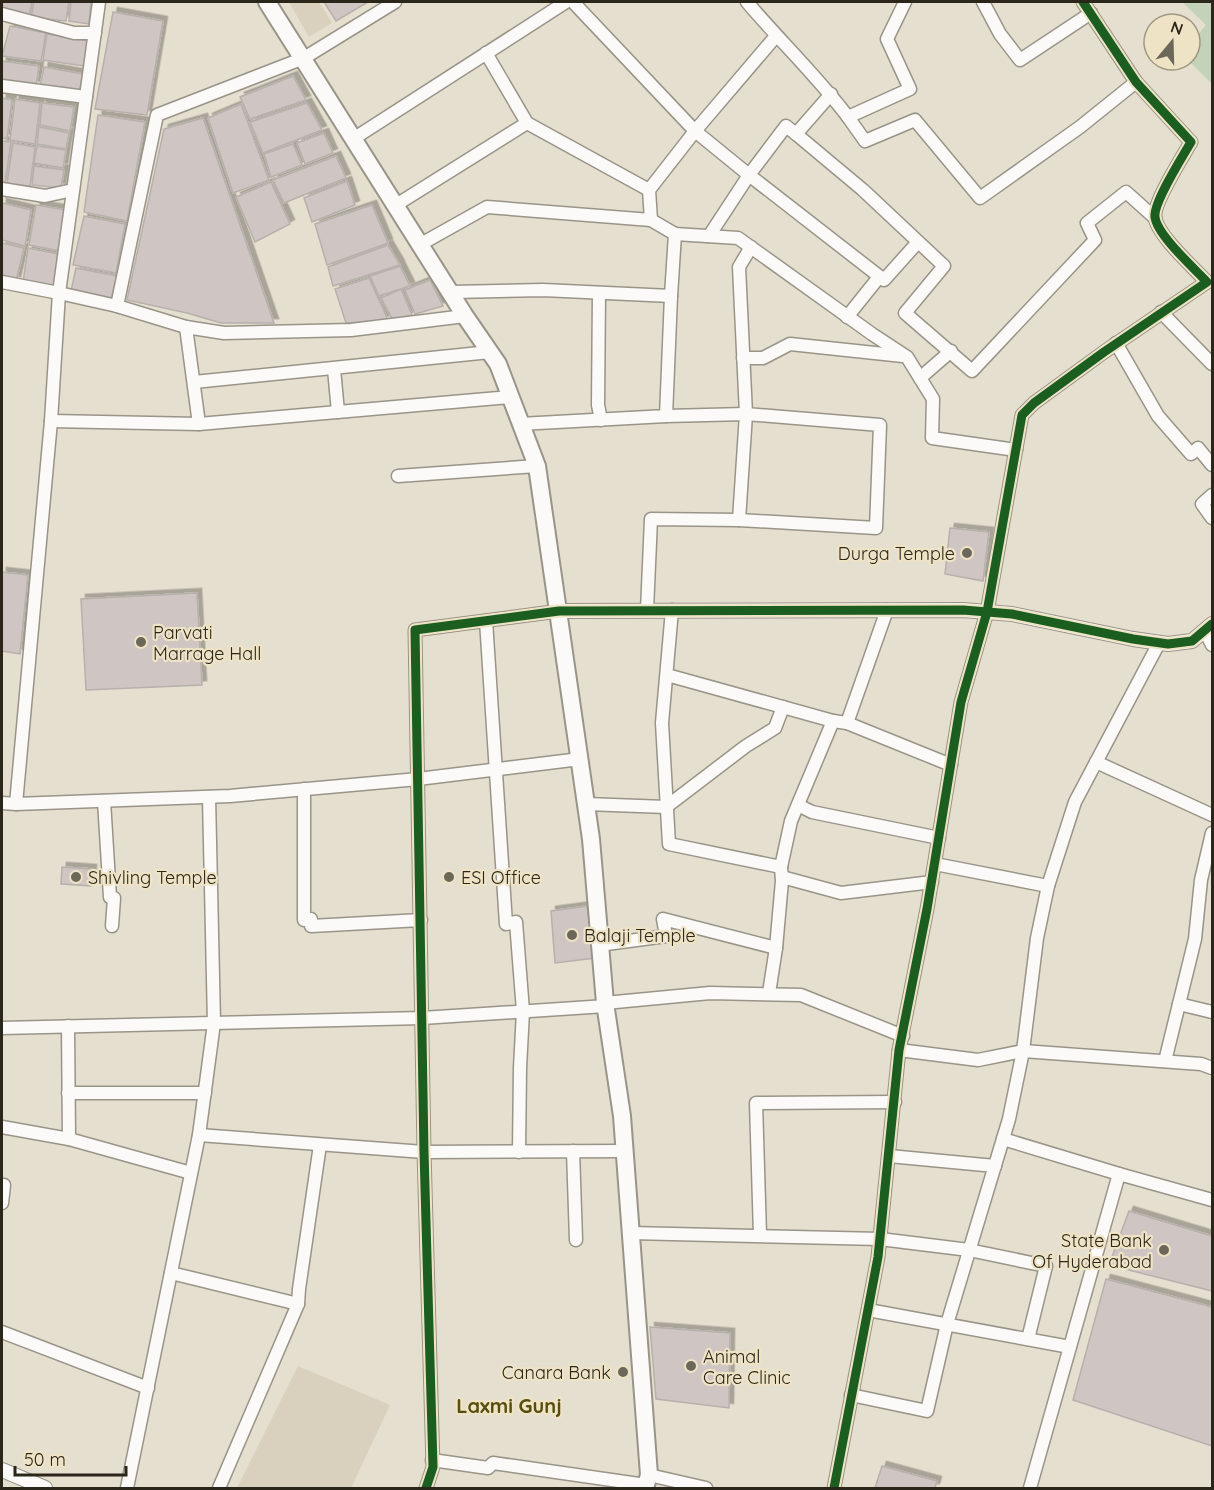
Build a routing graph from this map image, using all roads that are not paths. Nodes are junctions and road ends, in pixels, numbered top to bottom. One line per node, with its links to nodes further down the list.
1 (99, 2): 12 (street)
2 (267, 2): 15 (main road)
3 (395, 2): 15 (street)
4 (566, 2): 14 (street)
5 (573, 2): 22 (street)
6 (747, 2): 13 (street)
7 (906, 2): 20 (street)
8 (983, 2): 11 (street)
9 (1083, 2): 11 (street)
10 (2, 14): 12 (street)
11 (1091, 14): 16 (street)
12 (95, 33): 19 (street)
13 (776, 36): 18 (street); 22 (street)
14 (486, 53): 21 (street); 24 (street)
15 (304, 58): 24 (main road); 44 (street)
16 (1136, 82): 20 (street); 30 (street)
17 (2, 86): 19 (street)
18 (831, 94): 20 (street); 23 (street)
19 (86, 97): 27 (street)
20 (848, 117)
21 (527, 123): 28 (street); 29 (street)
22 (694, 130): 25 (street); 28 (street)
23 (796, 134): 25 (street); 34 (street)
24 (354, 139): 29 (main road)
25 (748, 176): 33 (street); 37 (street)
26 (2, 189): 27 (street)
27 (73, 190): 41 (street)
28 (649, 190): 31 (street)
29 (396, 205): 35 (main road)
30 (1155, 218): 39 (street); 50 (street)
31 (651, 220): 32 (street); 35 (street)
32 (675, 234): 33 (street); 43 (street)
33 (709, 236): 36 (street)
34 (918, 242): 37 (street); 50 (street)
35 (421, 243): 40 (main road)
36 (751, 247): 47 (street); 53 (street)
37 (879, 277): 47 (street)
38 (2, 282): 41 (street)
39 (1211, 282): 45 (street)
40 (452, 292): 42 (street); 46 (main road)
41 (59, 293): 44 (street); 63 (street)
42 (599, 293): 43 (street); 62 (street)
43 (671, 296): 61 (street)
44 (117, 306): 48 (street)
45 (1161, 312): 49 (street); 54 (street)
46 (465, 316): 48 (street); 51 (main road)
47 (847, 316): 52 (street)
48 (186, 327): 57 (street)
49 (1116, 343): 66 (street); 67 (street)
50 (951, 351): 56 (street)
51 (490, 352): 55 (street); 58 (main road)
52 (907, 357): 53 (street); 56 (street)
53 (743, 358): 60 (street)
54 (1212, 364)
55 (334, 369): 57 (street); 59 (street)
56 (920, 378): 66 (street)
57 (194, 381): 64 (street)
58 (510, 397): 59 (street); 65 (main road)
59 (338, 412): 64 (street)
60 (746, 414): 61 (street); 72 (street); 72 (street)
61 (666, 416): 62 (street)
62 (601, 420): 65 (street)
63 (51, 421): 64 (street); 95 (street)
64 (199, 424)
65 (520, 424): 68 (main road)
66 (1016, 450): 77 (street)
67 (1212, 465)
68 (537, 466): 69 (street); 76 (main road)
69 (398, 476)
70 (1212, 495): 71 (street)
71 (1212, 518)
72 (739, 520): 73 (street)
73 (647, 610): 74 (street); 76 (street)
74 (672, 610): 75 (street); 82 (street)
75 (886, 610): 77 (street); 85 (street)
76 (559, 611): 78 (street); 86 (main road)
77 (987, 612): 80 (street); 88 (street)
78 (486, 621): 89 (street); 90 (street)
79 (1209, 628): 80 (street); 81 (street)
80 (1159, 643): 87 (street)
81 (1212, 645)
82 (667, 675): 83 (street); 98 (street)
83 (783, 707): 84 (street); 98 (street)
84 (833, 721): 85 (street); 97 (street)
85 (847, 723): 88 (street)
86 (580, 759): 89 (street); 96 (main road)
87 (1096, 762): 99 (street); 105 (street)
88 (951, 765): 101 (street)
89 (495, 769): 90 (street); 113 (street)
90 (418, 779): 91 (street); 106 (street)
91 (304, 789): 92 (street); 106 (street)
92 (209, 797): 93 (street); 116 (street)
93 (104, 801): 95 (street); 107 (street)
94 (2, 803): 95 (street)
95 (16, 804)
96 (586, 804): 98 (street); 108 (main road)
97 (798, 805): 101 (street); 103 (street)
98 (666, 807): 103 (street)
99 (1212, 815)
100 (1212, 832): 111 (street)
101 (939, 838): 102 (street)
102 (935, 864): 104 (street); 105 (street)
103 (782, 872): 104 (street); 109 (street)
104 (932, 882): 119 (street)
105 (1048, 886): 121 (street)
106 (421, 920): 115 (street)
107 (112, 926)
108 (600, 945): 109 (street); 112 (main road)
109 (776, 948): 110 (street)
110 (769, 993): 112 (street); 119 (street)
111 (1179, 1004): 114 (street); 122 (street)
112 (606, 1005): 113 (street); 132 (main road)
113 (523, 1011): 115 (street); 134 (street)
114 (1212, 1012)
115 (422, 1018): 116 (street); 133 (street)
116 (214, 1023): 117 (street); 125 (street)
117 (68, 1026): 118 (street); 124 (street)
118 (2, 1028)
119 (903, 1036): 120 (street)
120 (899, 1050): 121 (street); 126 (street)
121 (1023, 1051): 122 (street); 130 (street)
122 (1165, 1060): 123 (street)
123 (1212, 1068)
124 (68, 1093): 125 (street); 129 (street)
125 (205, 1093): 128 (street)
126 (895, 1102): 136 (street); 144 (street)
127 (2, 1127): 129 (street)
128 (199, 1135): 131 (street); 138 (street)
129 (69, 1139): 138 (street)
130 (1003, 1139): 137 (street); 139 (street)
131 (320, 1144): 133 (street); 149 (street)
132 (625, 1151): 135 (street); 143 (main road)
133 (424, 1152): 134 (street); 157 (street)
134 (519, 1152): 135 (street)
135 (573, 1152): 146 (street)
136 (889, 1156): 137 (street); 145 (street)
137 (995, 1166): 147 (street)
138 (191, 1173): 148 (street)
139 (1119, 1174): 141 (street); 154 (street)
140 (4, 1185): 142 (street)
141 (1212, 1200)
142 (2, 1203)
143 (631, 1233): 144 (street); 159 (main road)
144 (760, 1235): 145 (street)
145 (880, 1239): 147 (street); 150 (street)
146 (576, 1240)
147 (969, 1250): 151 (street); 153 (street)
148 (171, 1273): 149 (street); 155 (street)
149 (298, 1304): 162 (street)
150 (868, 1310): 151 (street); 156 (street)
151 (947, 1324): 153 (street); 156 (street)
152 (2, 1332): 155 (street)
153 (1028, 1339): 154 (street)
154 (1070, 1347): 166 (street)
155 (148, 1388): 161 (street)
156 (852, 1395): 165 (street)
157 (432, 1460): 159 (street); 163 (street)
158 (2, 1470): 160 (street)
159 (647, 1483): 164 (street)
160 (45, 1488)
161 (127, 1488)
162 (219, 1488)
163 (426, 1488)
164 (706, 1488)
165 (834, 1488)
166 (1030, 1488)

